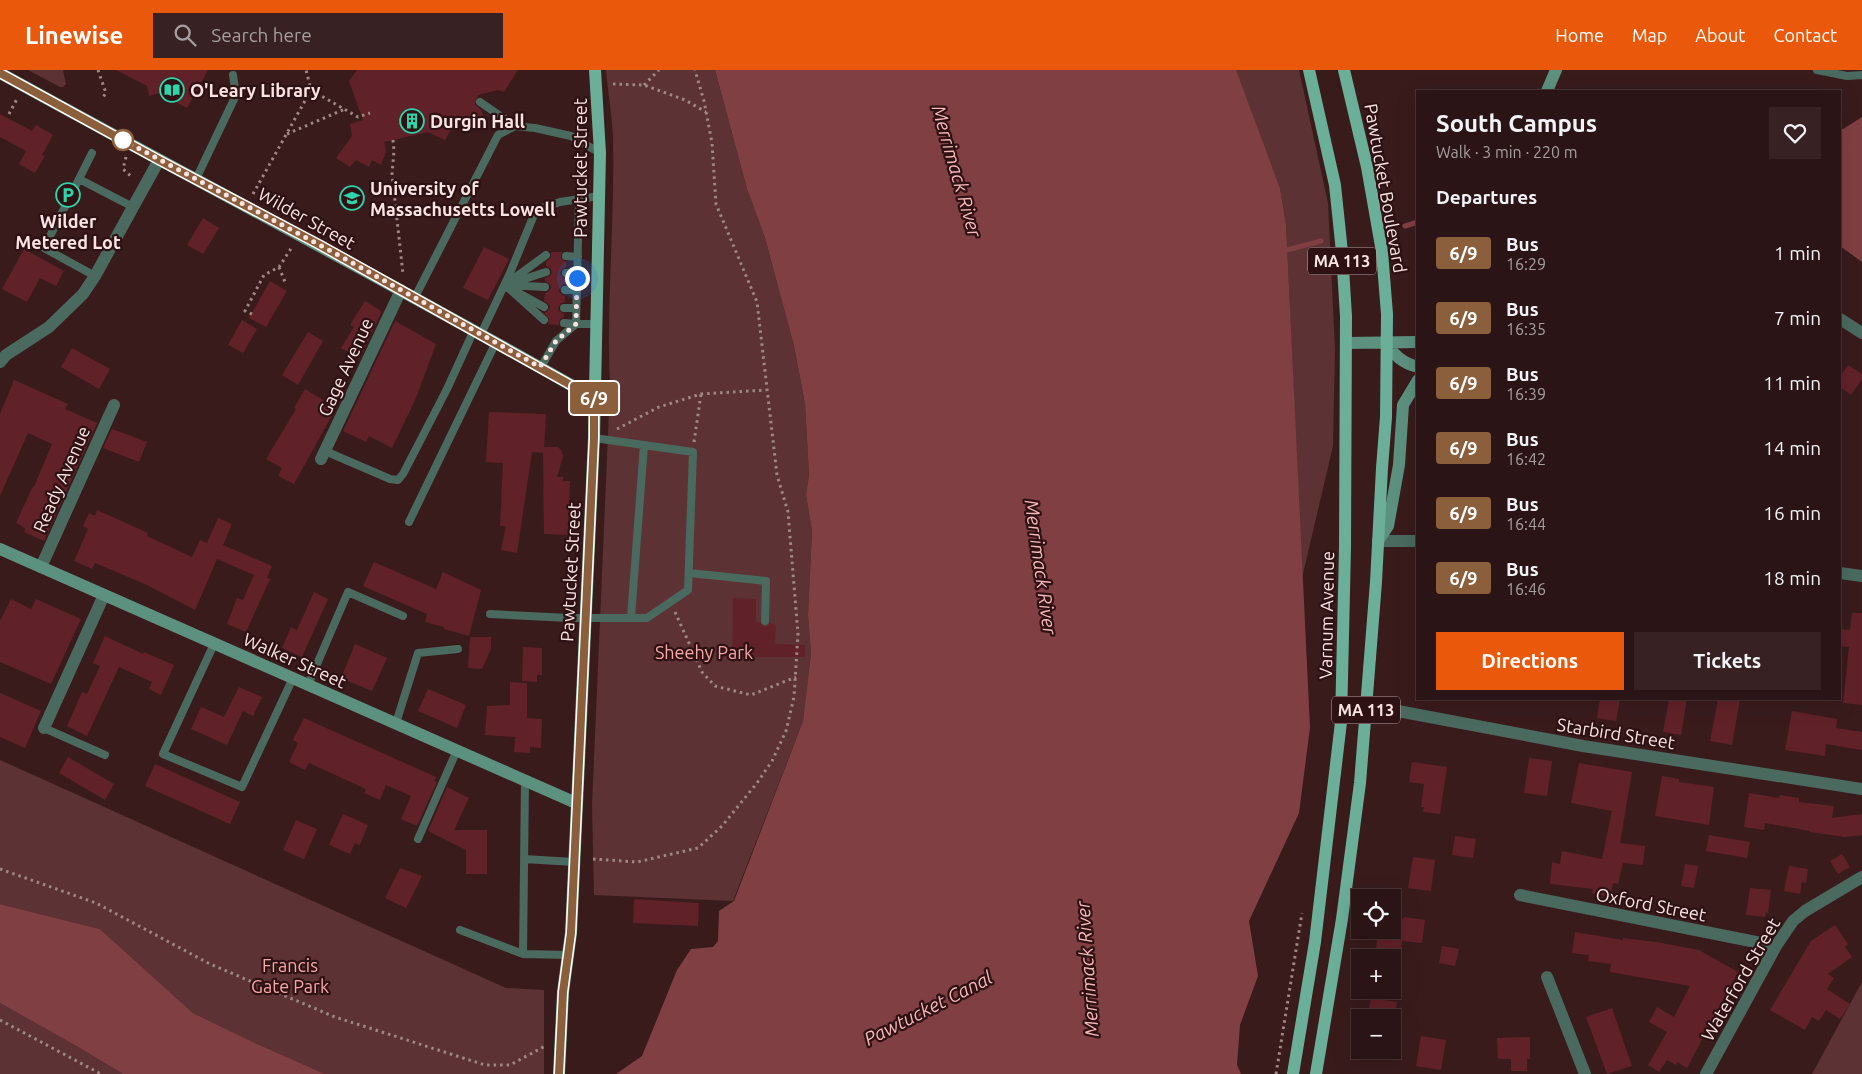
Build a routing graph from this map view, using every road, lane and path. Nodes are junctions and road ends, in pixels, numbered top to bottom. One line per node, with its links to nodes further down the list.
1 (98, 70): 17 (path)
2 (306, 70): 15 (path)
3 (595, 70): 28 (main road, Pawtucket Street)
4 (659, 70): 14 (path)
5 (695, 70): 22 (path)
6 (1309, 70): 68 (main road, MA 113)
7 (1344, 70): 69 (main road, Pawtucket Boulevard / MA 113)
8 (1556, 70): 16 (street)
9 (1817, 70): 12 (lane)
10 (0, 73): 30 (street, Wilder Street)
11 (233, 75): 32 (lane)
12 (1862, 75)
13 (612, 84): 14 (path)
14 (644, 85): 22 (path)
15 (311, 90): 20 (path); 25 (path)
16 (1548, 90)
17 (103, 97)
18 (17, 98): 23 (path)
19 (480, 102): 24 (lane)
20 (345, 109): 21 (path); 25 (path)
21 (370, 113)
22 (706, 113): 74 (path)
23 (9, 114)
24 (515, 126): 28 (lane); 54 (lane)
25 (286, 134): 34 (path)
26 (393, 140): 46 (path)
27 (92, 153): 31 (lane)
28 (600, 153): 35 (main road, Pawtucket Street)
29 (126, 156): 33 (path)
30 (159, 160): 32 (street, Wilder Street); 37 (street)
31 (79, 179): 37 (lane); 47 (lane)
32 (196, 179): 51 (street, Wilder Street)
33 (135, 180)
34 (253, 194)
35 (599, 196): 36 (lane); 63 (main road, Pawtucket Street)
36 (579, 199): 41 (lane); 49 (lane)
37 (133, 208): 47 (street)
38 (293, 246): 42 (path)
39 (546, 255): 49 (lane)
40 (566, 256): 41 (lane)
41 (578, 258): 45 (lane)
42 (280, 267): 48 (path); 58 (path)
43 (546, 272): 49 (lane)
44 (566, 273): 45 (lane)
45 (577, 274): 53 (lane)
46 (403, 275)
47 (95, 276): 70 (street)
48 (286, 282)
49 (505, 285): 50 (lane); 55 (lane); 59 (lane); 64 (lane)
50 (545, 287)
51 (401, 290): 54 (street, Wilder Street); 82 (street, Gage Avenue)
52 (565, 290): 53 (lane)
53 (577, 290): 57 (lane)
54 (414, 297): 64 (street, Wilder Street)
55 (544, 307)
56 (564, 308): 57 (lane)
57 (576, 308): 62 (lane)
58 (252, 314)
59 (544, 320)
60 (1841, 320): 65 (street)
61 (564, 323): 62 (lane)
62 (576, 324): 63 (lane); 71 (lane)
63 (596, 324): 76 (main road, Pawtucket Street)
64 (478, 332): 66 (street, Wilder Street); 82 (lane)
65 (1862, 333)
66 (496, 342): 71 (street, Wilder Street); 83 (lane)
67 (1416, 342): 69 (street)
68 (1346, 343): 69 (street); 129 (main road, Varnum Avenue / MA 113)
69 (1386, 344): 72 (street); 84 (main road, MA 113)
70 (0, 362)
71 (540, 367): 76 (street, Wilder Street)
72 (1416, 367)
73 (1416, 383): 84 (street)
74 (766, 390): 75 (path); 100 (path)
75 (701, 394): 78 (path); 81 (path)
76 (594, 398): 79 (main road, Pawtucket Street)
77 (114, 405): 87 (street, Ready Avenue)
78 (614, 431)
79 (594, 438): 80 (lane); 95 (main road, Pawtucket Street)
80 (644, 445): 81 (lane); 96 (lane)
81 (693, 452): 88 (lane)
82 (323, 455)
83 (409, 522)
84 (1378, 541): 85 (street); 103 (main road, MA 113)
85 (1416, 542)
86 (0, 549): 87 (street, Walker Street)
87 (41, 567): 91 (street, Walker Street)
88 (689, 573): 92 (lane); 97 (lane)
89 (1841, 573): 90 (street)
90 (1862, 576)
91 (104, 595): 98 (street, Walker Street); 105 (street)
92 (670, 602): 96 (lane); 100 (path)
93 (490, 614): 95 (lane)
94 (404, 616): 102 (lane)
95 (586, 618): 96 (lane); 110 (main road, Pawtucket Street)
96 (631, 618)
97 (765, 621)
98 (214, 644): 101 (street, Walker Street); 101 (lane)
99 (458, 649): 104 (lane)
100 (796, 677): 113 (path)
101 (293, 678): 102 (street, Walker Street)
102 (308, 685): 104 (street, Walker Street)
103 (1366, 705): 109 (street, Starbird Street); 130 (main road, MA 113)
104 (396, 723): 106 (street, Walker Street)
105 (44, 728): 107 (lane)
106 (457, 750): 108 (street, Walker Street); 111 (lane)
107 (105, 754)
108 (525, 780): 110 (street, Walker Street); 112 (lane)
109 (1862, 789)
110 (576, 802): 114 (main road, Pawtucket Street)
111 (418, 839)
112 (524, 859): 114 (lane); 121 (lane)
113 (593, 859)
114 (574, 862): 122 (main road, Pawtucket Street)
115 (0, 869): 125 (path)
116 (1862, 876): 120 (street, Waterford Street)
117 (1520, 896): 120 (street, Oxford Street)
118 (1303, 904): 128 (path)
119 (460, 930): 121 (lane)
120 (1776, 946): 132 (street, Waterford Street)
121 (523, 954): 122 (lane)
122 (568, 956): 126 (main road, Pawtucket Street)
123 (1547, 978): 131 (street)
124 (0, 1020): 127 (path)
125 (548, 1045)
126 (559, 1073)
127 (102, 1074)
128 (1276, 1074)
129 (1293, 1074)
130 (1316, 1074)
131 (1585, 1074)
132 (1706, 1074)

